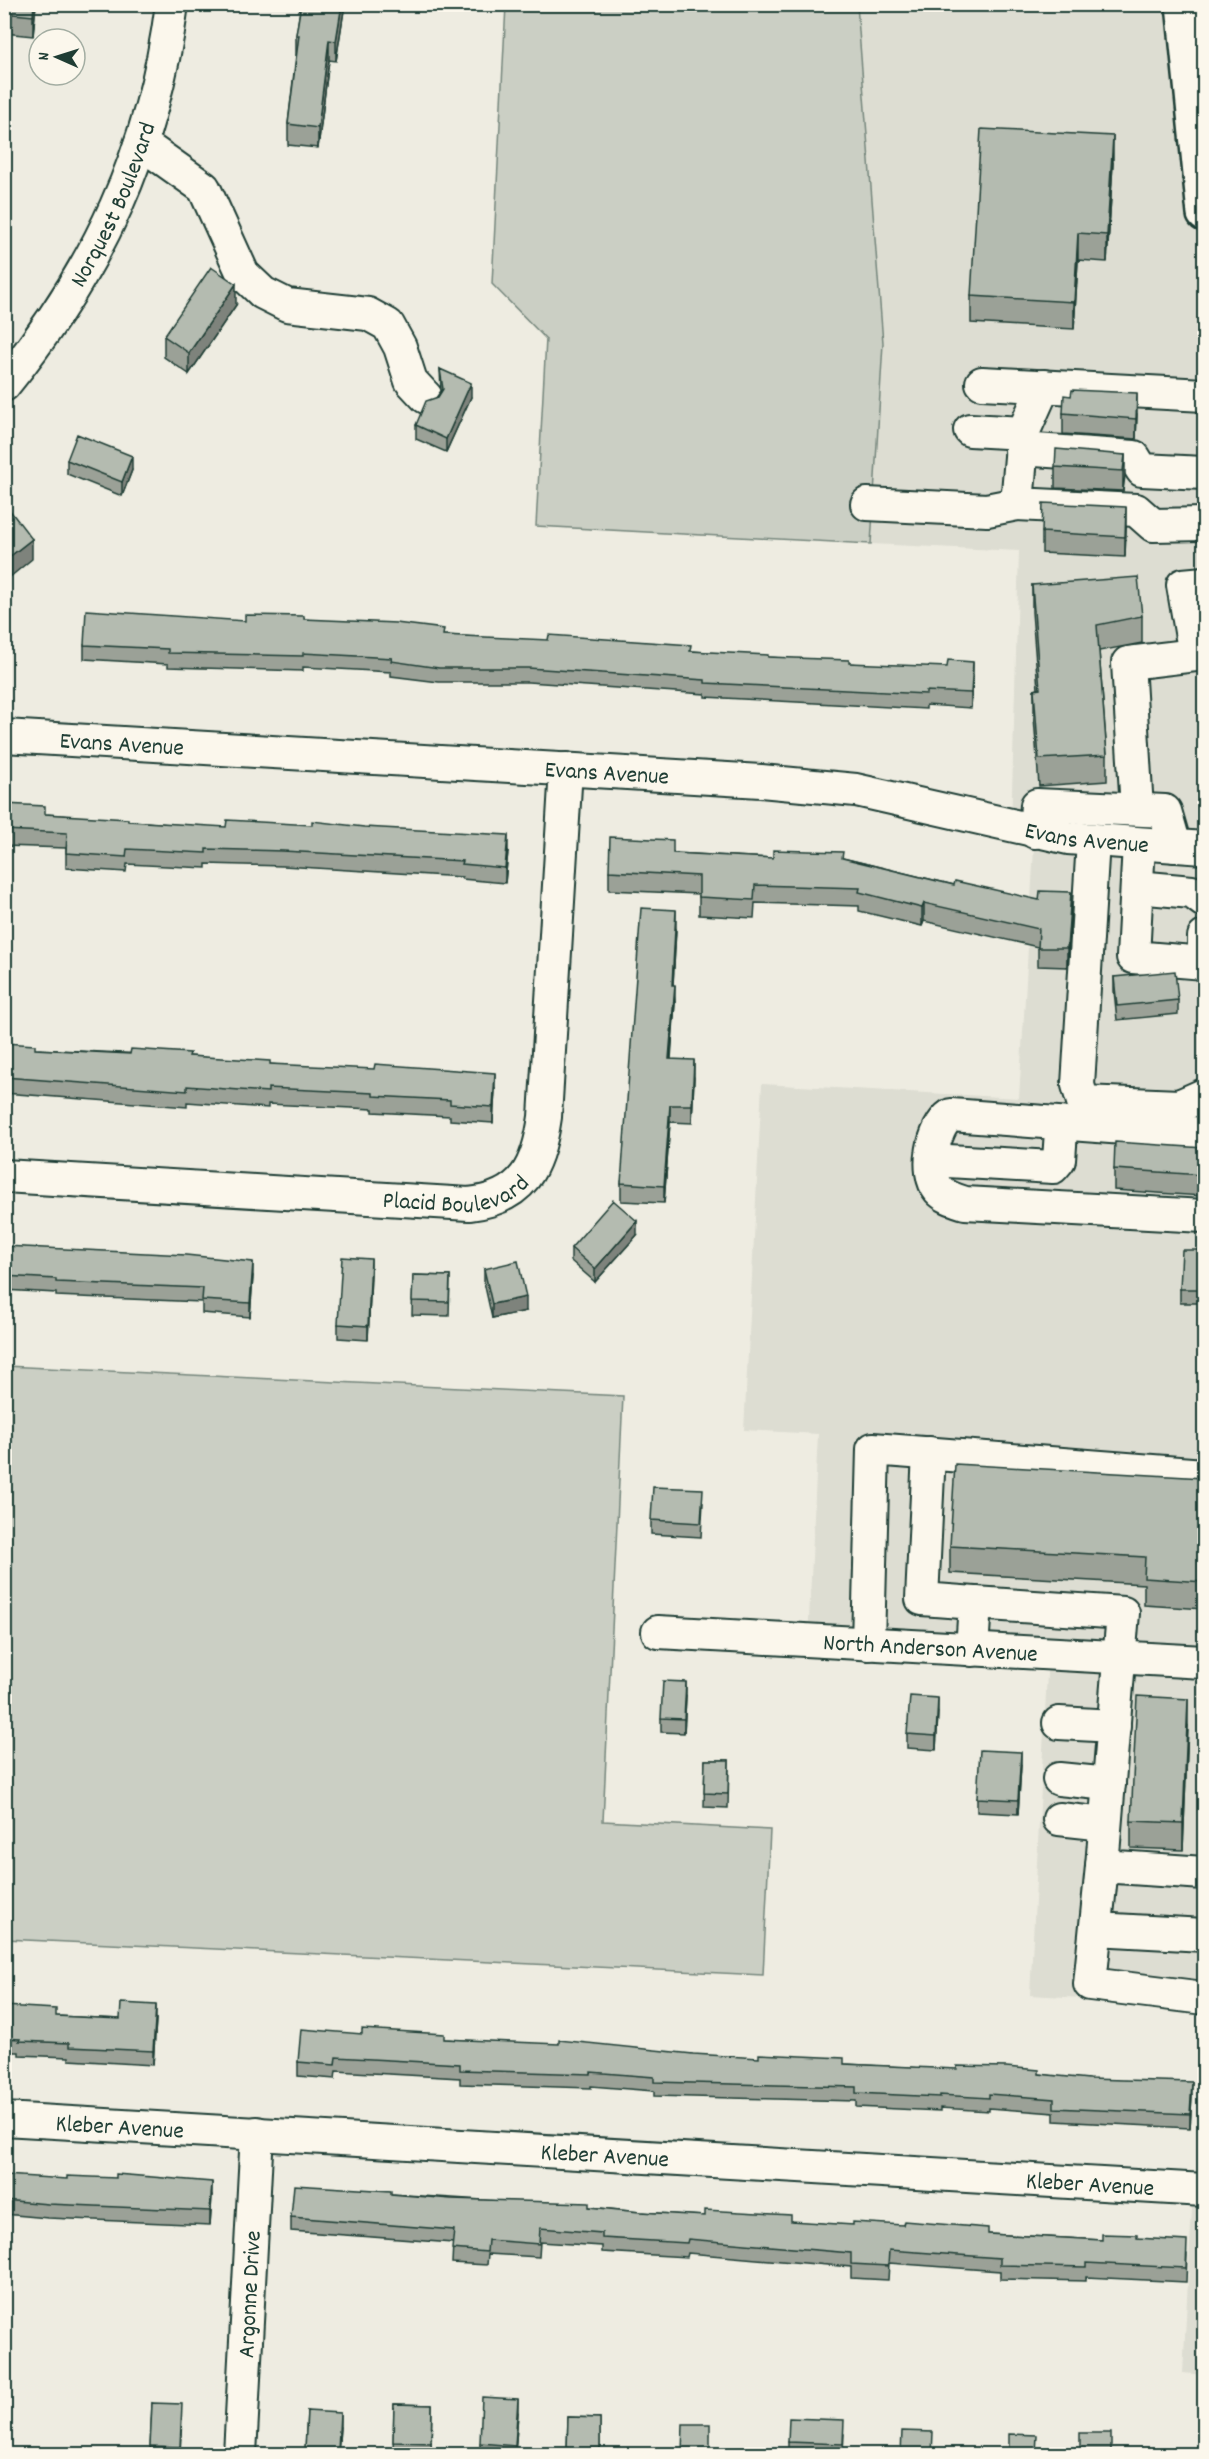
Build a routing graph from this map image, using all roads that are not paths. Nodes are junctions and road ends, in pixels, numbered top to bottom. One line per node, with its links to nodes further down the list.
1 (172, 4): 3 (street, Norquest Boulevard)
2 (1183, 4): 4 (main road)
3 (142, 144): 6 (street, Norquest Boulevard); 9 (street)
4 (1204, 214)
5 (982, 383): 7 (street)
6 (4, 385)
7 (1044, 386): 8 (street); 11 (street)
8 (1204, 395)
9 (426, 397)
10 (970, 430): 11 (street)
11 (1022, 441): 12 (street); 14 (street)
12 (1204, 472)
13 (867, 504): 14 (street)
14 (1017, 504): 15 (street)
15 (1204, 524)
16 (1204, 583): 17 (street)
17 (1200, 654): 20 (street)
18 (4, 736): 19 (street, Evans Avenue)
19 (566, 769): 21 (street, Evans Avenue); 32 (street, Placid Boulevard)
20 (1137, 809): 21 (street); 24 (street)
21 (1035, 832): 22 (street, Evans Avenue)
22 (1093, 841): 23 (street, Evans Avenue); 29 (street)
23 (1138, 844): 24 (street, Evans Avenue); 25 (street)
24 (1190, 847)
25 (1137, 887): 26 (street); 28 (street)
26 (1204, 901)
27 (1204, 938): 28 (street)
28 (1204, 964)
29 (1204, 1095)
30 (1097, 1125): 31 (street); 33 (street); 34 (street)
31 (1204, 1134)
32 (4, 1176)
33 (1204, 1206)
34 (1204, 1216)
35 (929, 1454): 36 (street); 37 (street); 39 (street)
36 (1204, 1475)
37 (975, 1603): 40 (street); 41 (street)
38 (658, 1632): 39 (street, North Anderson Avenue)
39 (868, 1644): 40 (street, North Anderson Avenue)
40 (972, 1650): 41 (street, North Anderson Avenue)
41 (1119, 1659): 42 (street, North Anderson Avenue); 44 (street)
42 (1204, 1662)
43 (1148, 1702): 44 (street)
44 (1115, 1713): 45 (street); 47 (street)
45 (1059, 1723)
46 (1059, 1779): 47 (street)
47 (1109, 1784): 49 (street)
48 (1059, 1819): 49 (street)
49 (1105, 1824): 50 (street)
50 (1102, 1866): 51 (street); 52 (street)
51 (1204, 1873)
52 (1096, 1929): 53 (street); 54 (street)
53 (1204, 1935)
54 (1204, 1998)
55 (4, 2119): 56 (street, Kleber Avenue)
56 (257, 2133): 57 (street, Kleber Avenue); 58 (street, Argonne Drive)
57 (1204, 2190)
58 (240, 2454)

